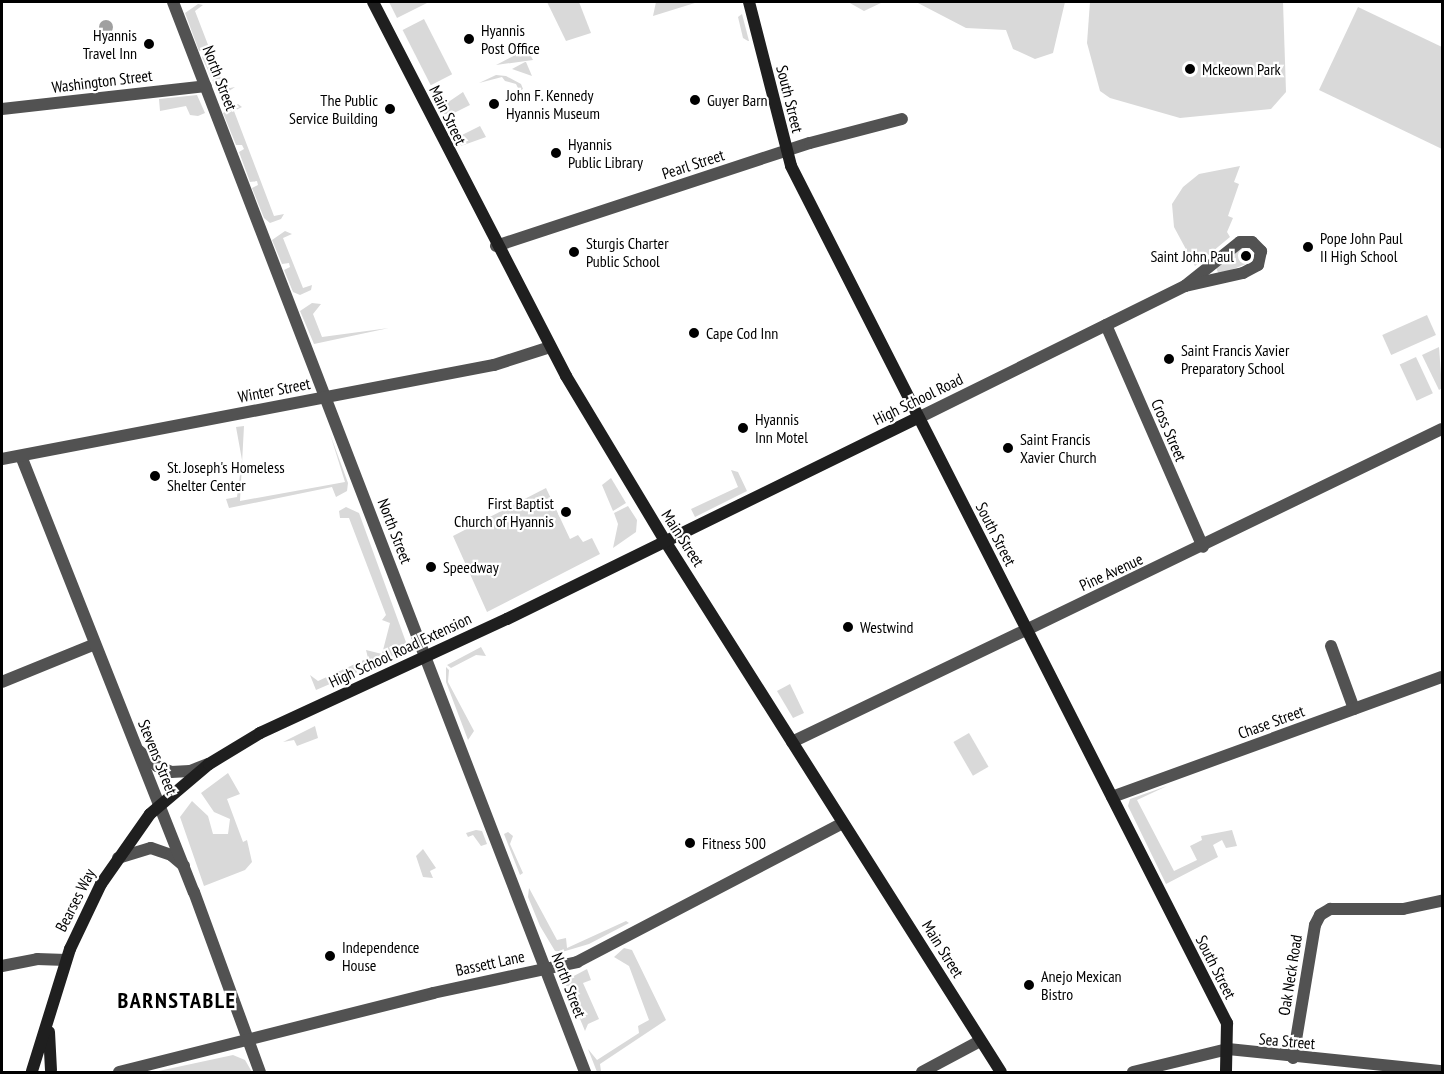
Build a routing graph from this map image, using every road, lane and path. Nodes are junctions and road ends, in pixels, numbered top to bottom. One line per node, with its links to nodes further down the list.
1 (173, 2): 4 (street, North Street)
2 (373, 2): 8 (main road, Main Street)
3 (749, 2): 7 (main road, South Street)
4 (206, 86): 5 (street, Washington Street); 12 (street, North Street)
5 (2, 109)
6 (902, 119): 7 (street, Pearl Street)
7 (786, 151): 8 (street, Pearl Street); 13 (main road, South Street)
8 (496, 246): 11 (main road, Main Street)
9 (1185, 286): 9 (street, High School Road); 10 (street, High School Road)
10 (1106, 325): 13 (street, High School Road); 18 (street, Cross Street)
11 (550, 347): 12 (street, Winter Street); 17 (main road, Main Street)
12 (326, 398): 15 (street, Winter Street); 22 (street, North Street)
13 (918, 418): 17 (main road, High School Road); 19 (main road, South Street)
14 (1443, 429): 18 (street, Pine Avenue)
15 (21, 456): 16 (street, Winter Street); 20 (street, Stevens Street)
16 (2, 459)
17 (665, 542): 22 (main road, High School Road Extension); 26 (main road, Main Street)
18 (1203, 547): 19 (street, Pine Avenue)
19 (1026, 630): 26 (street, Pine Avenue); 29 (main road, South Street)
20 (95, 644): 24 (street); 27 (street, Stevens Street)
21 (1331, 646): 25 (street)
22 (425, 656): 28 (main road, High School Road Extension); 37 (street, North Street)
23 (1443, 677): 25 (street, Chase Street)
24 (2, 682)
25 (1354, 709): 29 (street, Chase Street)
26 (792, 742): 31 (main road, Main Street)
27 (138, 750): 28 (street); 30 (street, Stevens Street)
28 (209, 764): 30 (main road, High School Road Extension)
29 (1112, 797): 41 (main road, South Street)
30 (160, 805): 32 (main road, Bearses Way); 33 (street, Stevens Street)
31 (843, 823): 37 (street, Bassett Lane); 40 (main road, Main Street)
32 (117, 858): 33 (street); 35 (main road, Bearses Way)
33 (184, 866): 39 (street, Stevens Street)
34 (1443, 901): 42 (street, Oak Neck Road)
35 (66, 960): 36 (street); 38 (main road, Bearses Way)
36 (2, 966)
37 (545, 969): 39 (street, Bassett Lane); 48 (street, North Street)
38 (49, 1025): 43 (main road, Bearses Way); 45 (main road, Bearses Way)
39 (249, 1040): 46 (street, Bassett Lane); 47 (street, Stevens Street)
40 (981, 1041): 49 (street); 50 (main road, Main Street)
41 (1228, 1049): 42 (street, Sea Street); 51 (street, Sea Street); 52 (main road, South Street)
42 (1293, 1058): 44 (street, Sea Street)
43 (53, 1071): 45 (main road)
44 (1443, 1071)
45 (31, 1072)
46 (119, 1072)
47 (260, 1072)
48 (585, 1072)
49 (922, 1072)
50 (1001, 1072)
51 (1133, 1072)
52 (1226, 1072)

